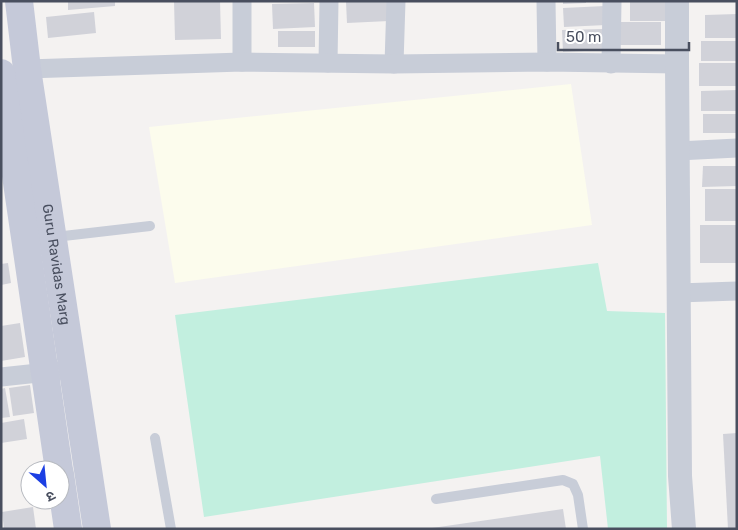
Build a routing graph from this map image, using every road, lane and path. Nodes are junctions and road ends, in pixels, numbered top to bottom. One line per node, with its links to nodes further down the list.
1 (18, 1): 14 (main road, Guru Ravidas Marg)
2 (242, 1): 8 (street)
3 (329, 1): 10 (street)
4 (396, 1): 11 (street)
5 (546, 1): 9 (street)
6 (612, 1): 12 (street)
7 (677, 1): 13 (street)
8 (242, 62): 10 (street); 14 (street)
9 (547, 62): 11 (street); 12 (street)
10 (328, 63): 11 (street)
11 (394, 64)
12 (611, 64): 13 (street)
13 (676, 64): 16 (street)
14 (14, 71): 18 (main road, Guru Ravidas Marg); 22 (main road, Guru Ravidas Marg)
15 (737, 148): 16 (street)
16 (678, 150): 20 (street)
17 (150, 226): 18 (lane)
18 (53, 238): 21 (main road, Guru Ravidas Marg)
19 (737, 291): 20 (street)
20 (678, 293): 32 (street)
21 (73, 369): 22 (street); 29 (main road, Guru Ravidas Marg)
22 (45, 373): 23 (street); 25 (main road, Guru Ravidas Marg)
23 (1, 377)
24 (155, 438): 30 (lane)
25 (58, 460)
26 (436, 499): 31 (lane)
27 (65, 510): 28 (main road)
28 (68, 529)
29 (97, 529)
30 (171, 529)
31 (582, 529)
32 (684, 529)

